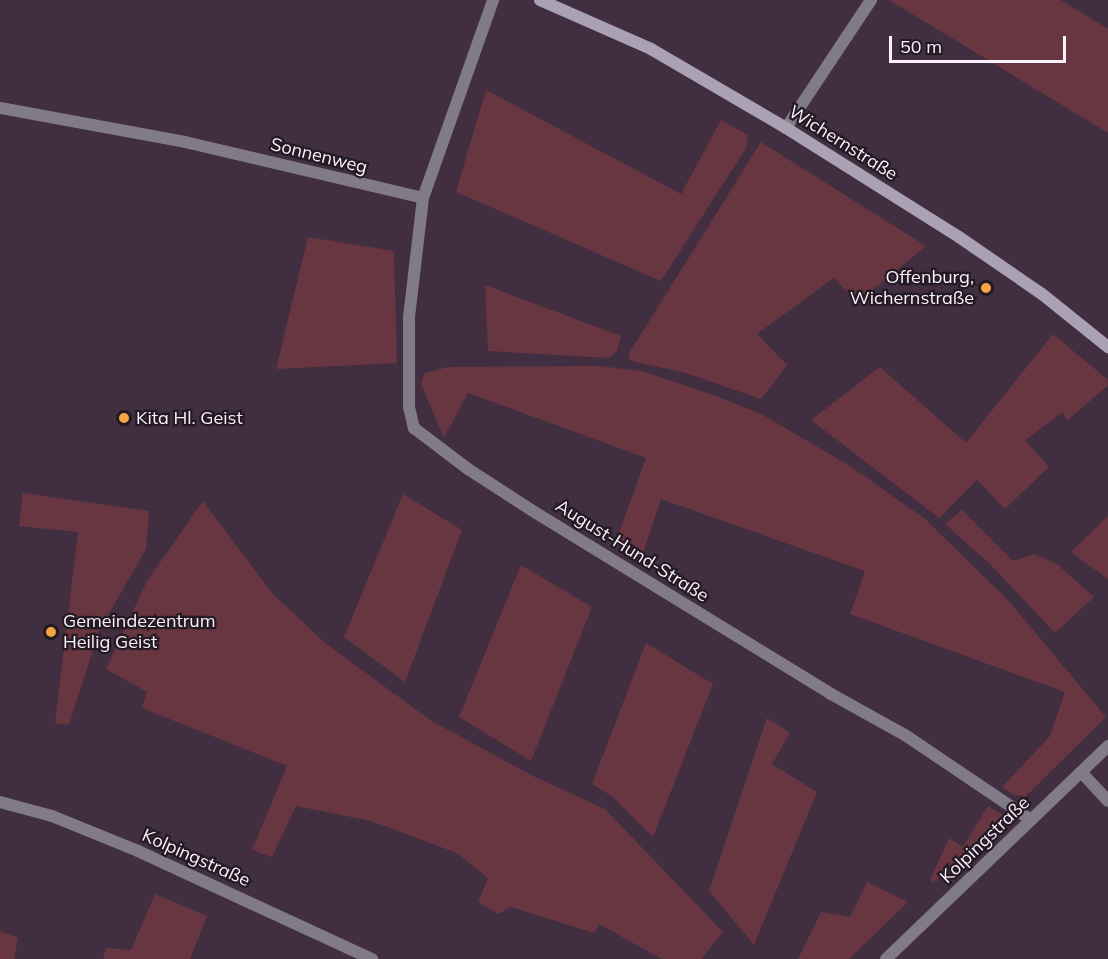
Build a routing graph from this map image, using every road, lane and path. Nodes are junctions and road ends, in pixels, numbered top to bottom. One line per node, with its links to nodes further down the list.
1 (493, 0): 6 (street)
2 (540, 0): 5 (street, Wichernstraße)
3 (871, 0): 5 (street)
4 (0, 108): 6 (street, Sonnenweg)
5 (786, 128): 7 (street, Wichernstraße)
6 (423, 198): 12 (street, August-Hund-Straße)
7 (1108, 347)
8 (1108, 746): 9 (street, Kolpingstraße)
9 (1082, 774): 10 (street); 12 (street, Kolpingstraße)
10 (1108, 801)
11 (0, 802): 13 (street, Kolpingstraße)
12 (1031, 820): 14 (street, Kolpingstraße)
13 (372, 959)
14 (886, 959)

